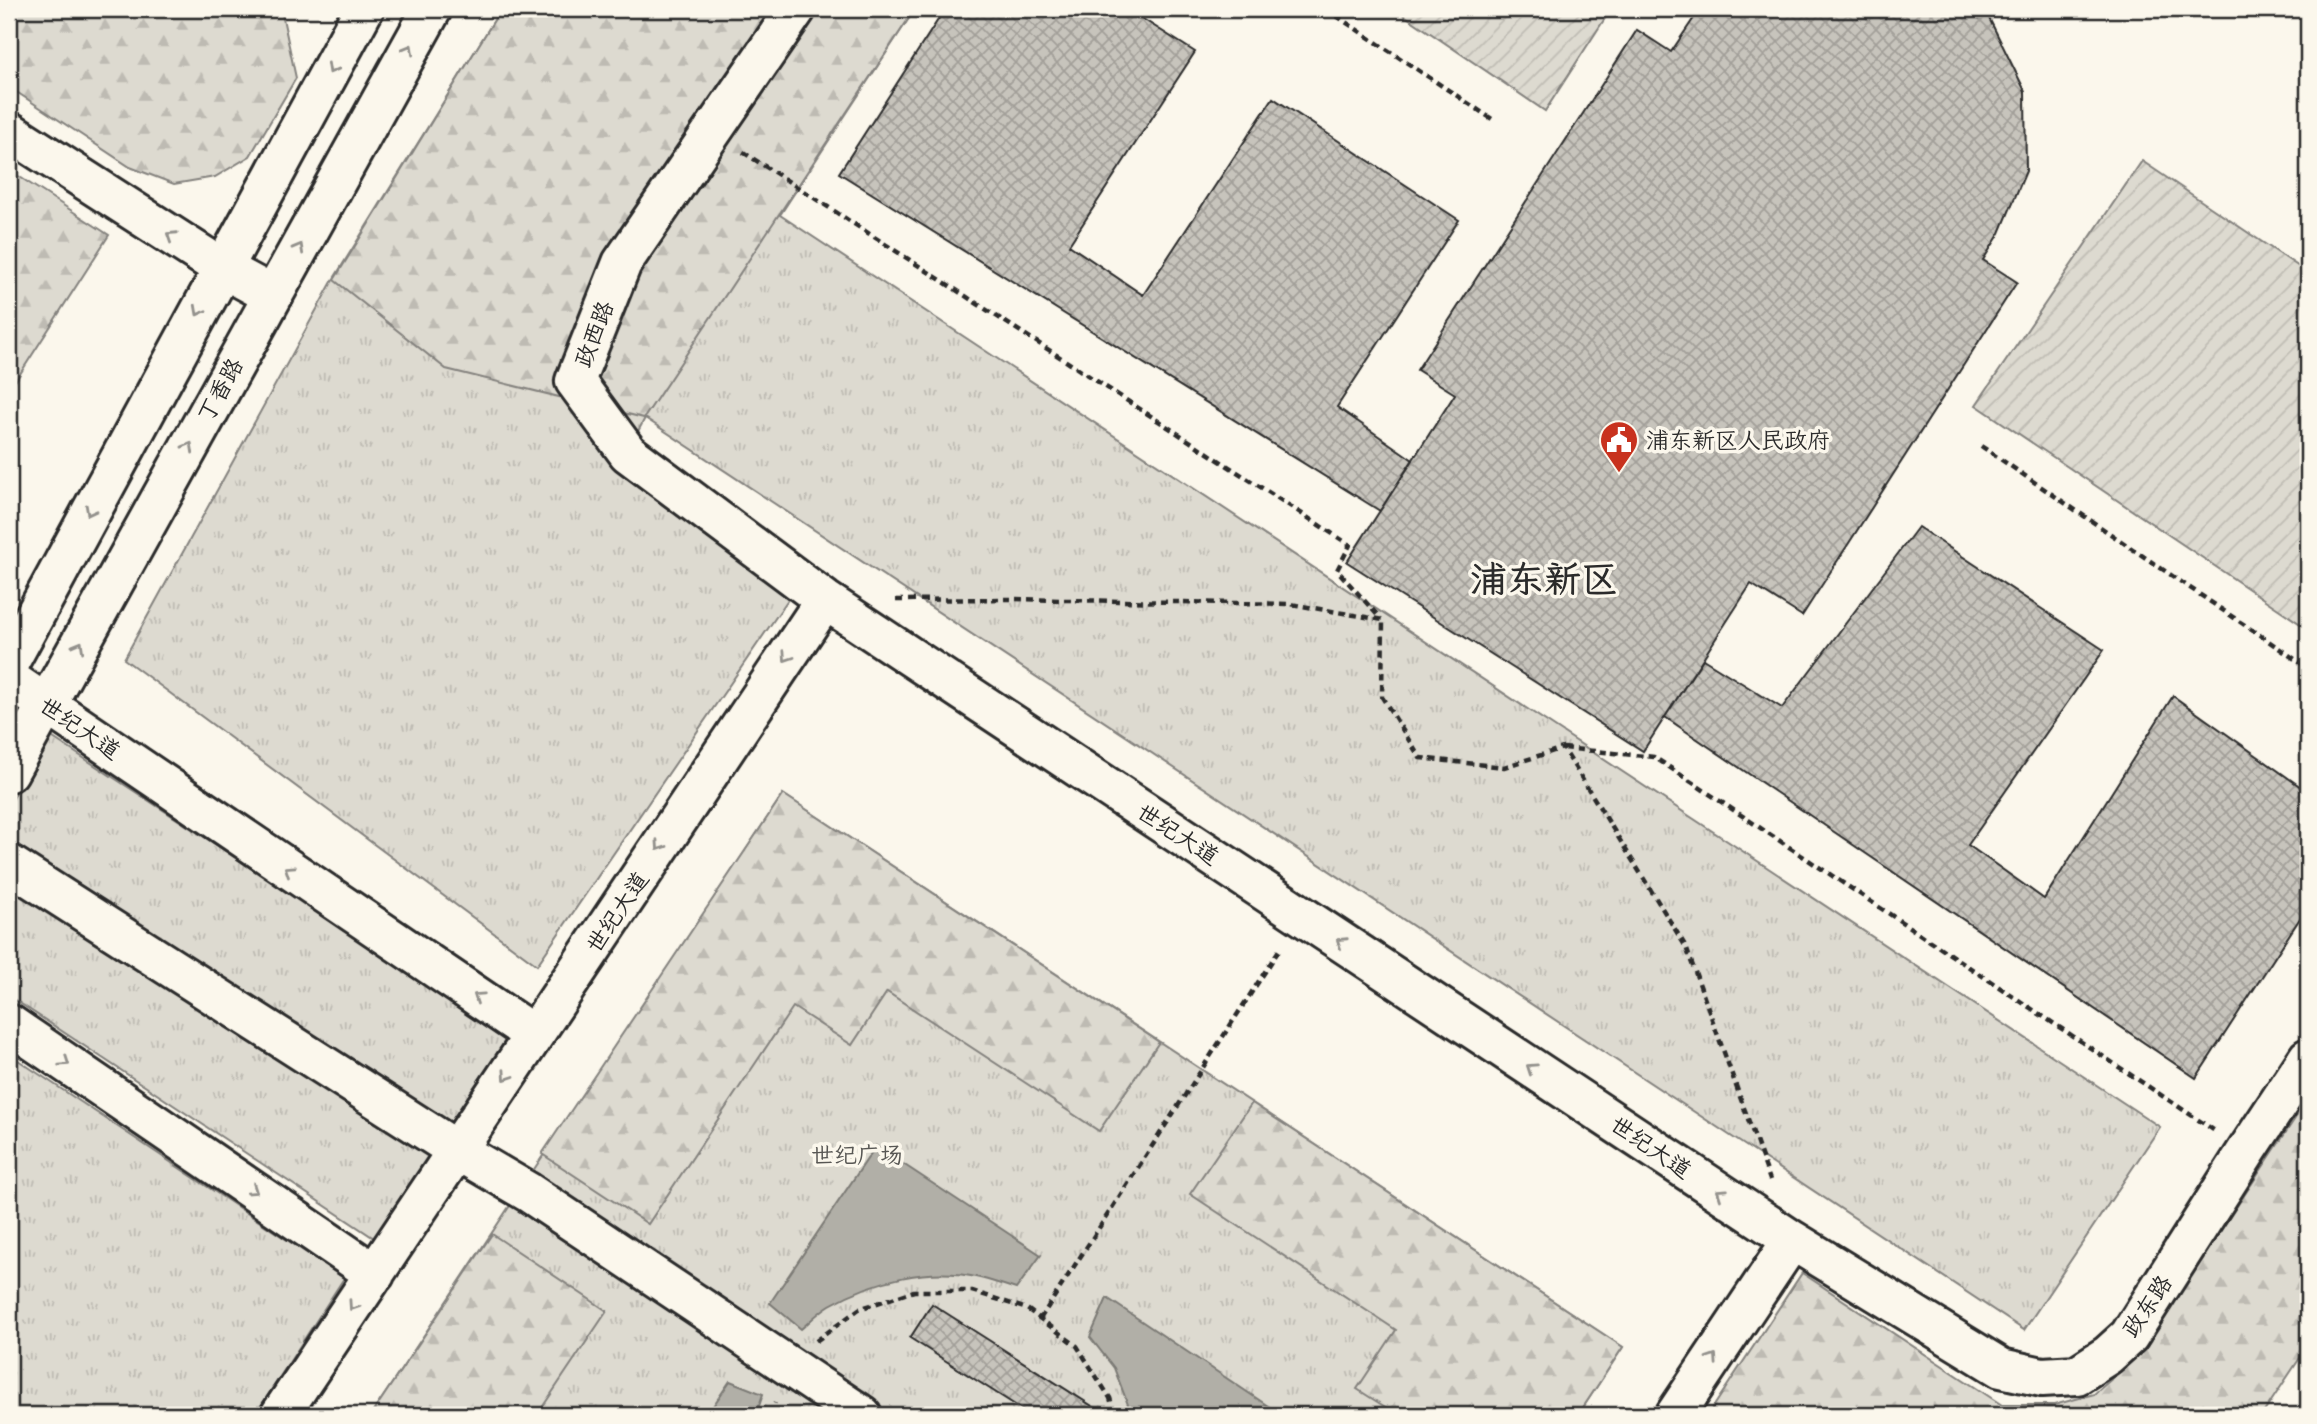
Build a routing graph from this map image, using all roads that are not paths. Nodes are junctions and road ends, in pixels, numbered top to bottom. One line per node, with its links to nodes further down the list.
1 (364, 9): 5 (street, one-way to 5)
2 (432, 9): 6 (street, 丁香路, one-way to 2)
3 (796, 9): 7 (street, 政西路)
4 (9, 131): 5 (street, one-way to 4)
5 (222, 268): 6 (street); 8 (street, one-way to 8)
6 (272, 295): 10 (street, 丁香路, one-way to 6)
7 (825, 600): 14 (street, 世纪大道, one-way to 14); 17 (street, 世纪大道, one-way to 7)
8 (9, 663)
9 (9, 679): 10 (street, 世纪大道)
10 (46, 706): 11 (street, 丁香路); 14 (street, 世纪大道, one-way to 10)
11 (9, 772)
12 (9, 864): 16 (street)
13 (9, 1024): 18 (street, one-way to 18)
14 (534, 1035): 16 (street, 世纪大道, one-way to 16)
15 (2308, 1058): 17 (street, 政东路)
16 (458, 1151): 18 (street, 世纪大道); 20 (street)
17 (1792, 1240): 21 (street, one-way to 17)
18 (375, 1274): 19 (street, 世纪大道, one-way to 19)
19 (281, 1415)
20 (862, 1415)
21 (1675, 1415)

